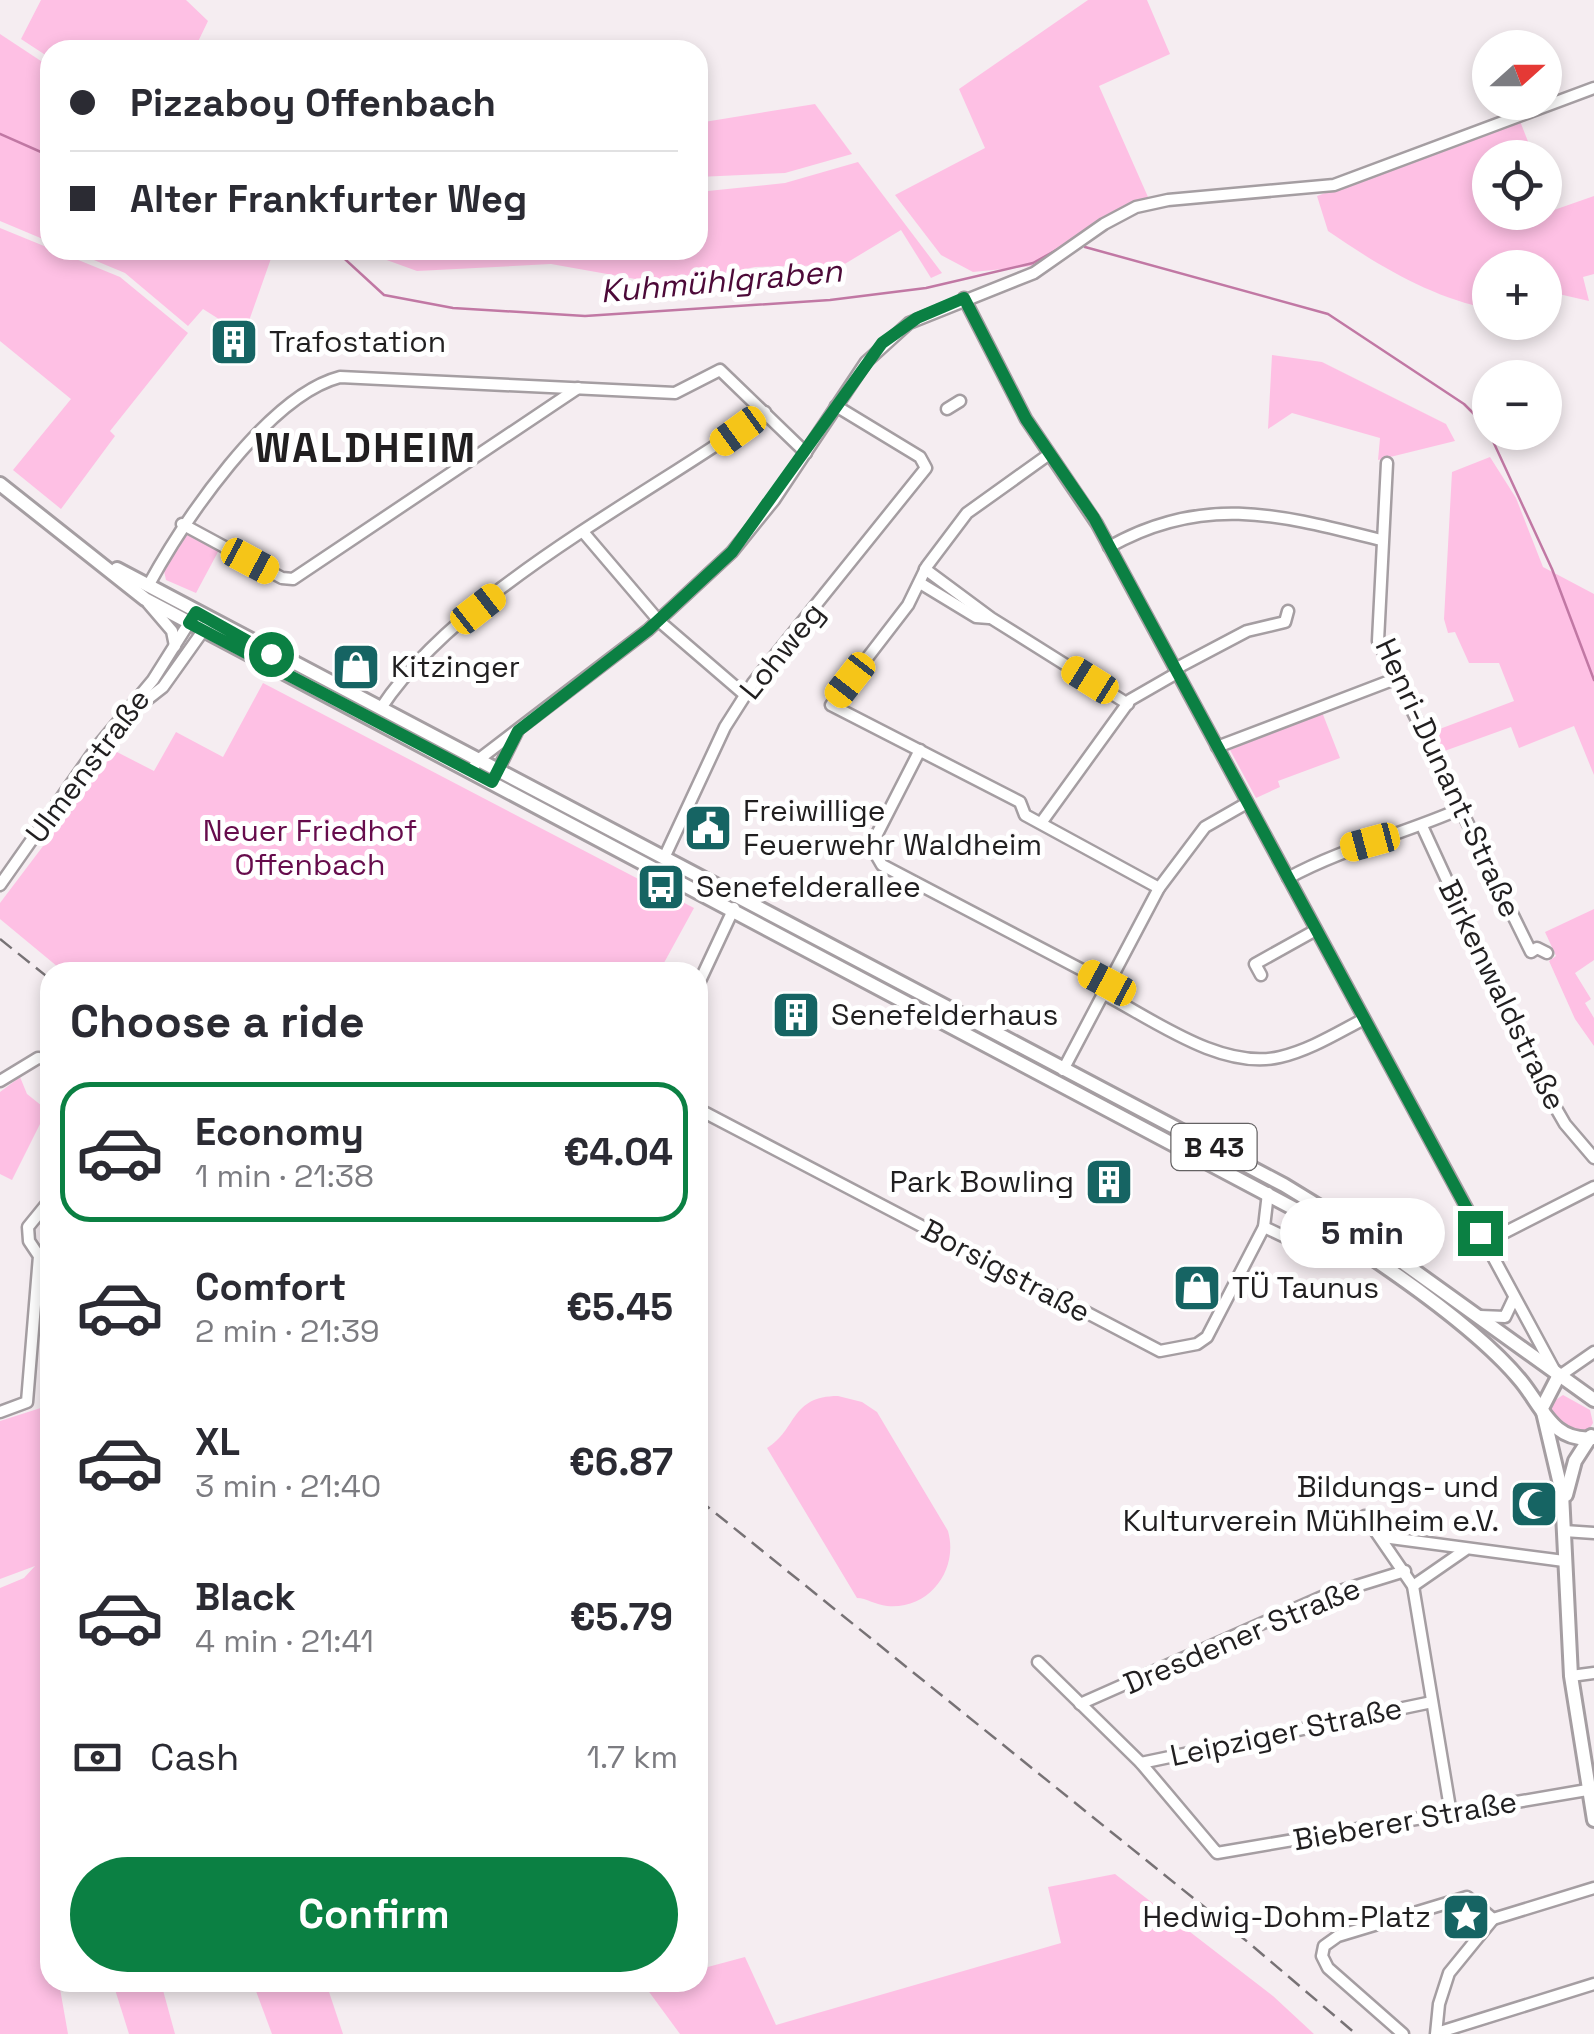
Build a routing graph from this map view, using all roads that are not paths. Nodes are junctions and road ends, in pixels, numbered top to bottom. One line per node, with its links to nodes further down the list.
1 (1594, 88): 2 (street)
2 (964, 298): 5 (street); 9 (street)
3 (578, 388): 7 (street); 12 (street); 12 (street)
4 (960, 402): 6 (street)
5 (836, 406): 8 (street); 27 (street, Lohweg)
6 (947, 409)
7 (765, 412): 8 (street); 13 (street)
8 (806, 453): 22 (street)
9 (1048, 455): 15 (street); 16 (street)
10 (1387, 463): 14 (street, Henri-Dunant-Straße)
11 (0, 484): 18 (main road, B 43)
12 (182, 524): 18 (street)
13 (584, 534): 22 (street); 29 (street)
14 (1381, 540): 15 (street); 26 (street, Henri-Dunant-Straße)
15 (1108, 546): 25 (street)
16 (925, 569): 17 (street); 21 (street)
17 (920, 582): 21 (street); 33 (street)
18 (146, 592): 20 (main road, B 43); 24 (street)
19 (1288, 612): 25 (street)
20 (193, 618): 23 (main road, B 43); 24 (street, Ulmenstraße)
21 (991, 618): 28 (street)
22 (659, 621): 27 (street); 31 (street)
23 (206, 625): 29 (main road, B 43); 30 (street); 34 (main road)
24 (174, 647): 30 (street, Ulmenstraße)
25 (1176, 671): 28 (street); 32 (street)
26 (1396, 678): 32 (street); 37 (street, Henri-Dunant-Straße)
27 (745, 696): 40 (street, Lohweg)
28 (1128, 704): 38 (street)
29 (381, 708): 34 (main road, B 43)
30 (122, 718): 42 (street, Ulmenstraße)
31 (518, 731): 34 (street); 35 (street)
32 (1217, 747): 36 (street)
33 (920, 750): 38 (street); 49 (street)
34 (475, 765): 35 (main road, B 43)
35 (495, 776): 40 (main road, B 43); 44 (main road, B 43)
36 (1247, 803): 41 (street); 43 (street)
37 (1460, 809): 39 (street); 46 (street, Henri-Dunant-Straße)
38 (1041, 823): 43 (street)
39 (1422, 826): 41 (street); 55 (street, Birkenwaldstraße)
40 (664, 858): 44 (main road, B 43)
41 (1288, 878): 45 (street)
42 (0, 884)
43 (1160, 888): 49 (street)
44 (735, 904): 47 (street); 52 (main road, B 43); 57 (main road, B 43)
45 (1316, 930): 48 (street); 50 (street)
46 (1547, 953)
47 (708, 962)
48 (1261, 975)
49 (1104, 988): 50 (street); 52 (street)
50 (1364, 1020): 60 (street)
51 (40, 1060): 53 (street)
52 (1064, 1070): 63 (main road, B 43)
53 (0, 1080)
54 (708, 1114): 59 (street, Borsigstraße)
55 (1594, 1158)
56 (1594, 1187): 60 (street)
57 (1268, 1193): 59 (street, Borsigstraße); 61 (main road, B 43)
58 (40, 1212): 67 (street)
59 (1264, 1227): 61 (street)
60 (1486, 1242): 62 (street)
61 (1375, 1260): 68 (main road, B 43)
62 (1515, 1297): 63 (street); 65 (street)
63 (1470, 1313): 65 (main road, B 43)
64 (1594, 1352): 65 (street)
65 (1558, 1376): 66 (main road, B 43); 68 (main road)
66 (1594, 1400)
67 (0, 1412)
68 (1543, 1416): 69 (main road); 70 (main road)
69 (1592, 1436): 70 (main road)
70 (1564, 1508): 72 (main road)
71 (1365, 1516): 74 (street)
72 (1564, 1531): 73 (street); 76 (main road)
73 (1594, 1532)
74 (1383, 1538): 75 (street); 77 (street)
75 (1466, 1549): 76 (street); 78 (street)
76 (1564, 1561): 81 (main road)
77 (1406, 1571): 78 (street); 83 (street, Dresdener Straße)
78 (1413, 1586): 82 (street)
79 (1038, 1662): 83 (street)
80 (1594, 1673): 81 (street)
81 (1571, 1676): 85 (main road)
82 (1432, 1702): 84 (street, Leipziger Straße); 86 (street)
83 (1080, 1704): 84 (street)
84 (1141, 1763): 86 (street, Bieberer Straße)
85 (1591, 1789): 86 (street, Bieberer Straße); 87 (main road)
86 (1450, 1814)
87 (1594, 1820)
88 (1594, 1888): 89 (street)
89 (1492, 1918): 91 (street); 92 (street)
90 (1594, 1984): 91 (street)
91 (1438, 2033)
92 (1403, 2034)

